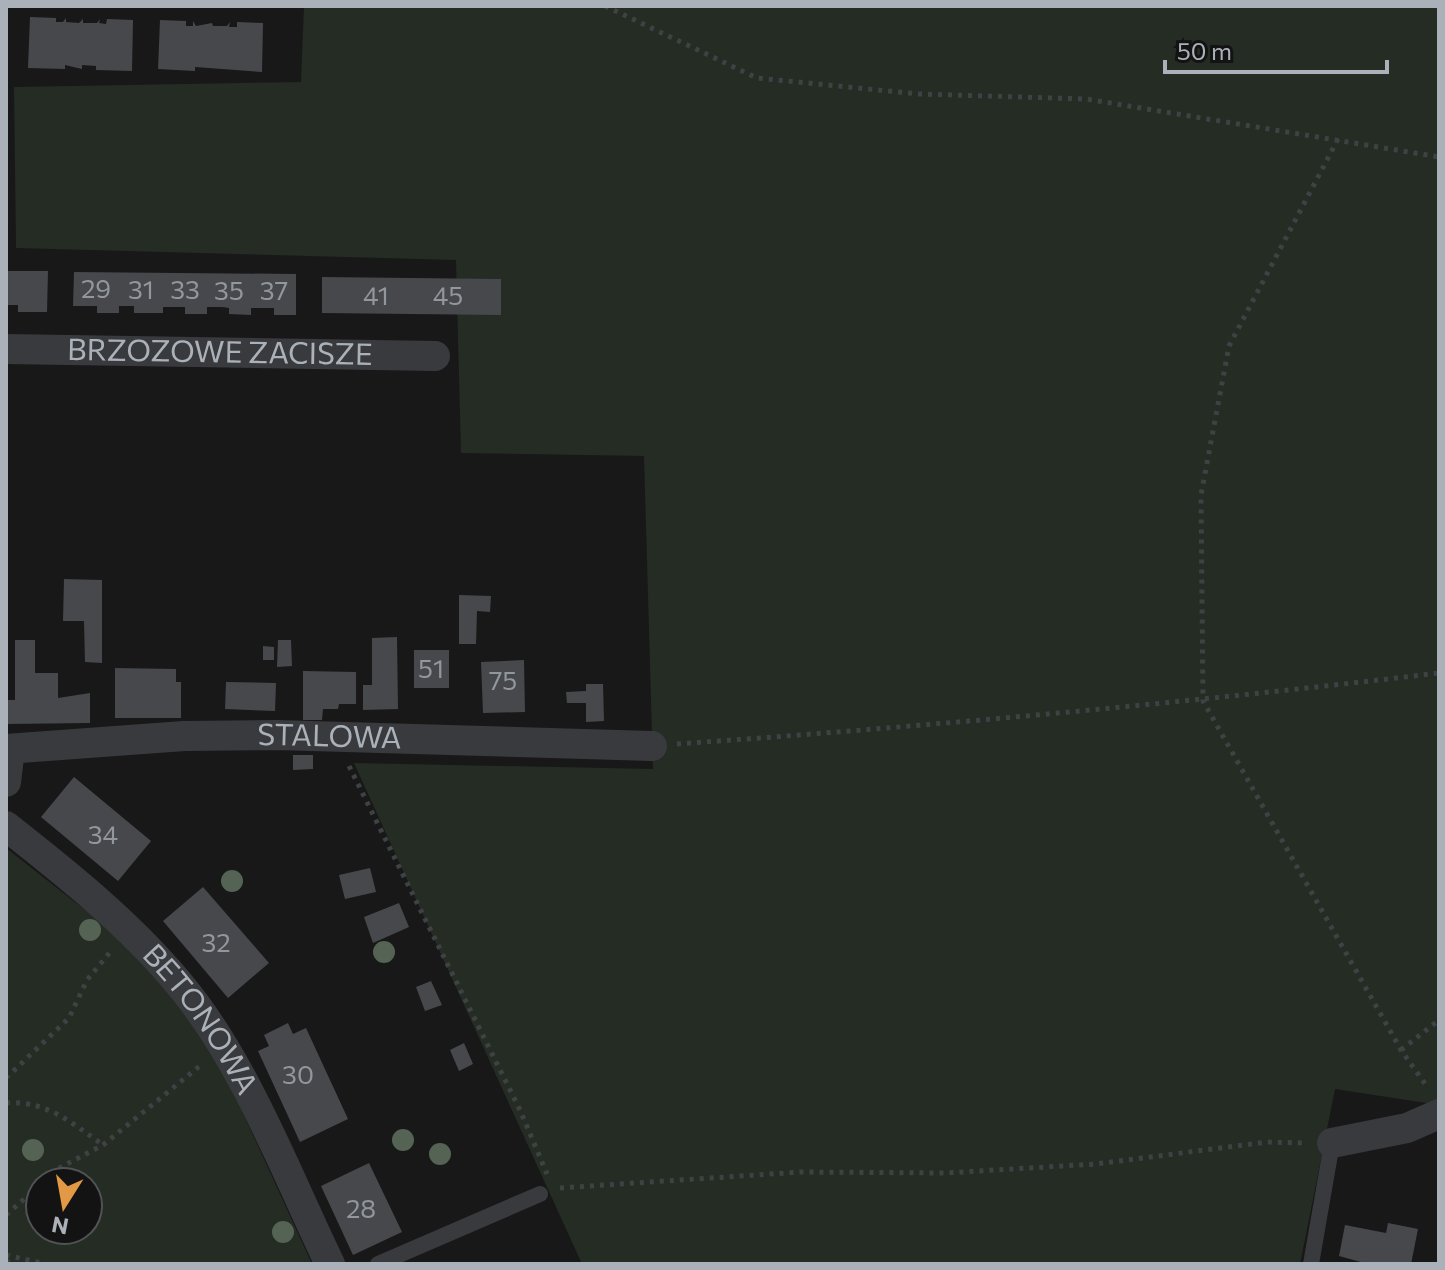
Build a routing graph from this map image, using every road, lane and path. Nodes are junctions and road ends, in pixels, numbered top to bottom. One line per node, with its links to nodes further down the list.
1 (605, 6): 2 (path)
2 (1338, 139): 3 (path); 7 (path)
3 (1439, 157)
4 (6, 349): 5 (street, BRZOZOWE ZACISZE)
5 (435, 356)
6 (1439, 673): 7 (path)
7 (1203, 701): 9 (path); 16 (path)
8 (344, 739): 9 (street, STALOWA); 10 (street, STALOWA); 23 (path)
9 (652, 746)
10 (8, 749): 11 (street)
11 (6, 782)
12 (6, 826): 13 (street, BETONOWA)
13 (129, 930): 15 (street, BETONOWA); 17 (path)
14 (1439, 1020): 16 (path)
15 (224, 1047): 21 (path); 30 (street, BETONOWA)
16 (1401, 1050): 19 (path)
17 (6, 1078)
18 (6, 1103): 21 (path)
19 (1435, 1104): 20 (street)
20 (1332, 1143): 24 (path); 32 (lane)
21 (103, 1145): 22 (path)
22 (63, 1166)
23 (548, 1178)
24 (546, 1191): 31 (lane)
25 (24, 1200): 26 (path)
26 (6, 1215)
27 (6, 1257): 28 (path); 29 (path)
28 (12, 1264)
29 (46, 1264)
30 (330, 1264)
31 (378, 1264)
32 (1311, 1264)

